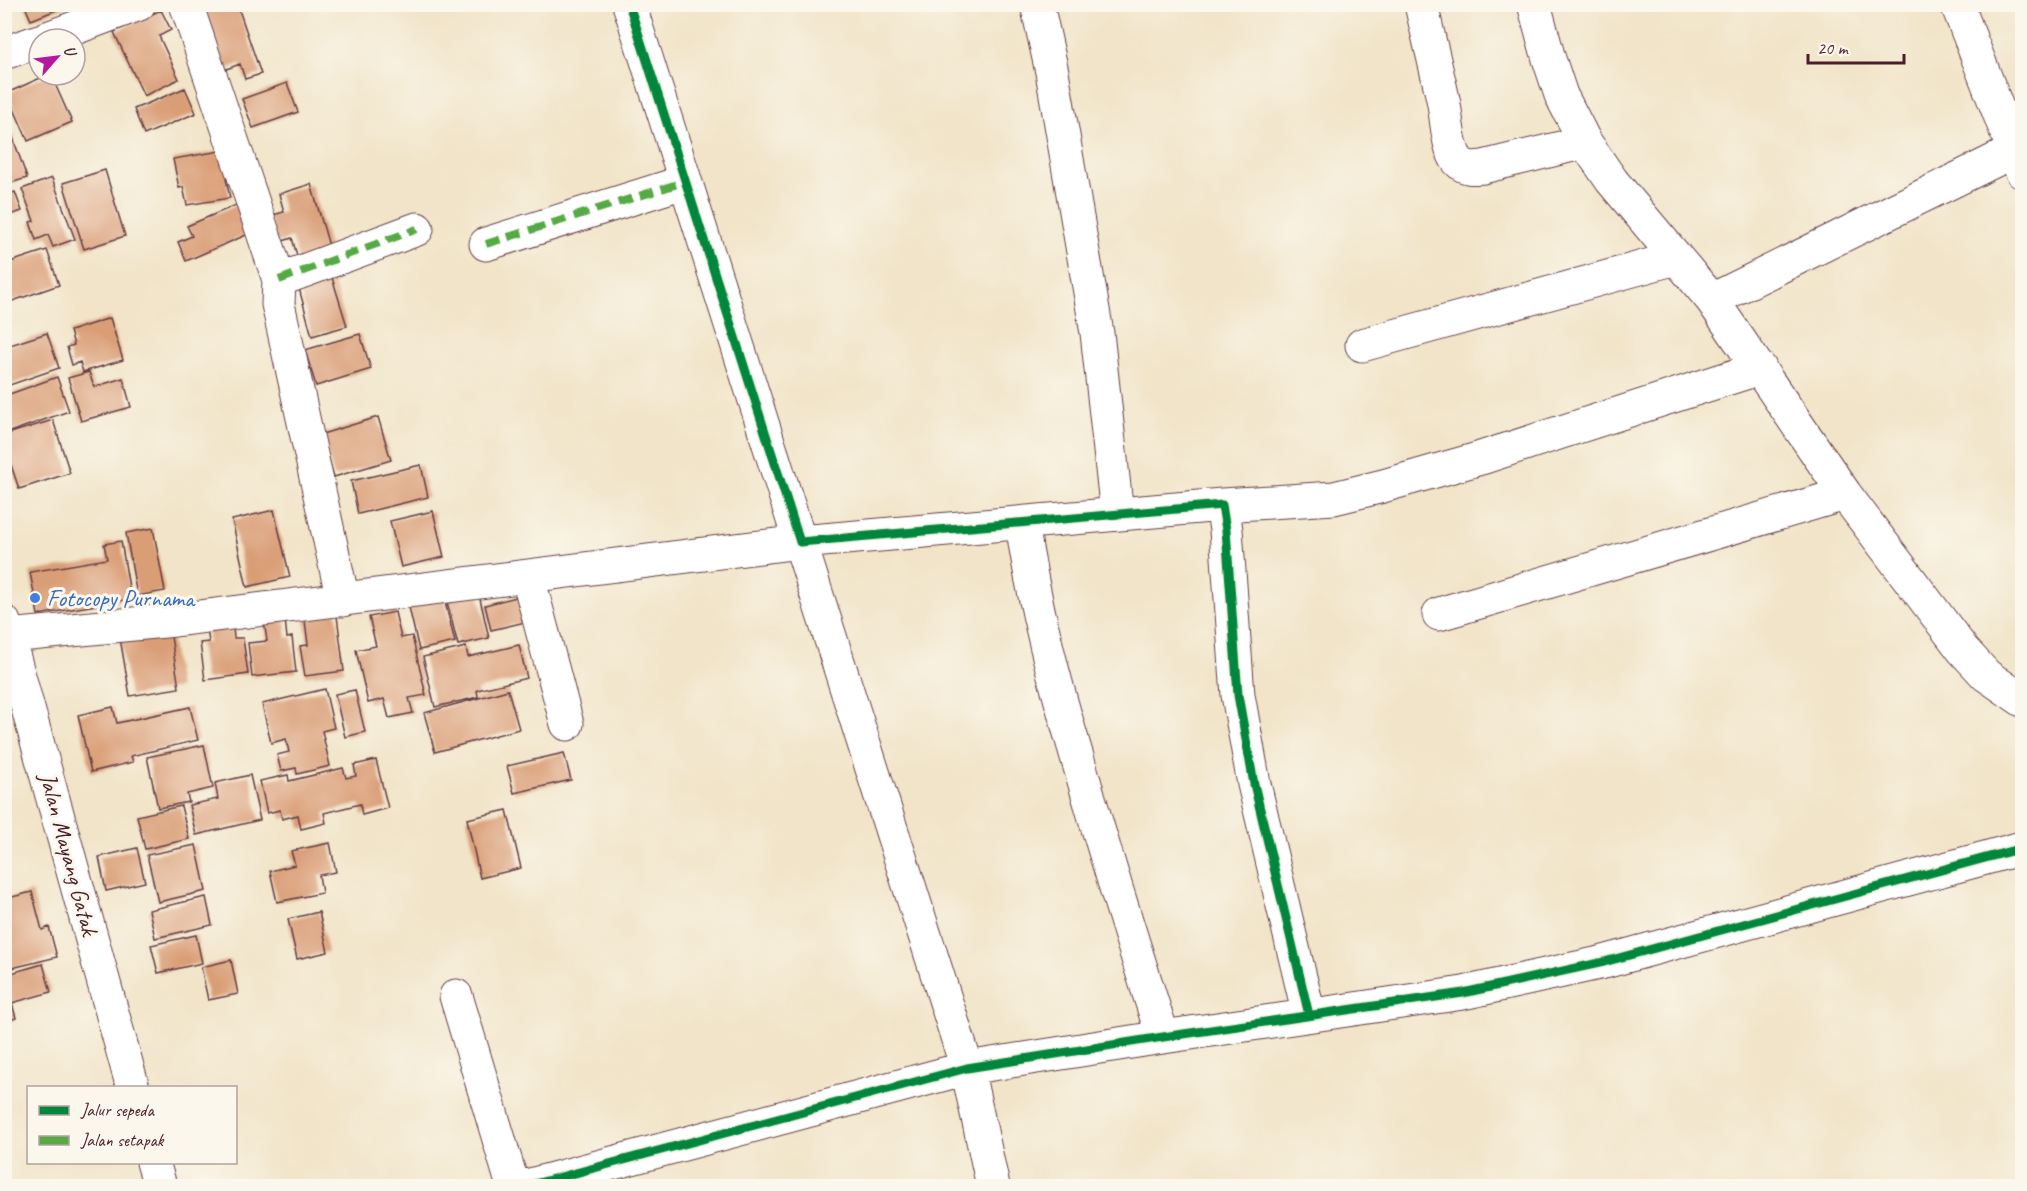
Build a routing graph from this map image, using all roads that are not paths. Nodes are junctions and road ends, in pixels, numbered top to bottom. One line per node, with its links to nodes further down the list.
1 (139, 4): 8 (street)
2 (186, 4): 17 (street)
3 (629, 4): 13 (street)
4 (1037, 4): 23 (street)
5 (1421, 4): 11 (street)
6 (1534, 4): 11 (street)
7 (1957, 4): 12 (street)
8 (77, 27)
9 (27, 45): 10 (street)
10 (4, 53)
11 (1585, 142): 16 (street)
12 (2020, 156): 18 (street)
13 (684, 182): 15 (street); 25 (street)
14 (417, 229): 17 (street)
15 (486, 244)
16 (1676, 258): 18 (street); 19 (street)
17 (279, 280): 27 (street)
18 (1712, 300): 20 (street)
19 (1362, 345)
20 (1760, 368): 21 (street); 22 (street)
21 (1845, 494): 28 (street); 30 (street)
22 (1222, 506): 23 (street); 34 (street)
23 (1118, 514): 24 (street)
24 (1022, 523): 25 (street); 35 (street)
25 (800, 542): 26 (street); 36 (street)
26 (528, 577): 27 (street); 31 (street)
27 (343, 600): 29 (street)
28 (1439, 614)
29 (7, 629): 37 (street, Jalan Mayang Gatak)
30 (2022, 700)
31 (567, 724)
32 (2022, 848): 34 (street)
33 (456, 996): 40 (street)
34 (1309, 1015): 35 (street)
35 (1163, 1037): 36 (street)
36 (967, 1068): 41 (street); 42 (street)
37 (132, 1086)
38 (154, 1164): 39 (street)
39 (160, 1186)
40 (513, 1186)
41 (527, 1186)
42 (993, 1186)

